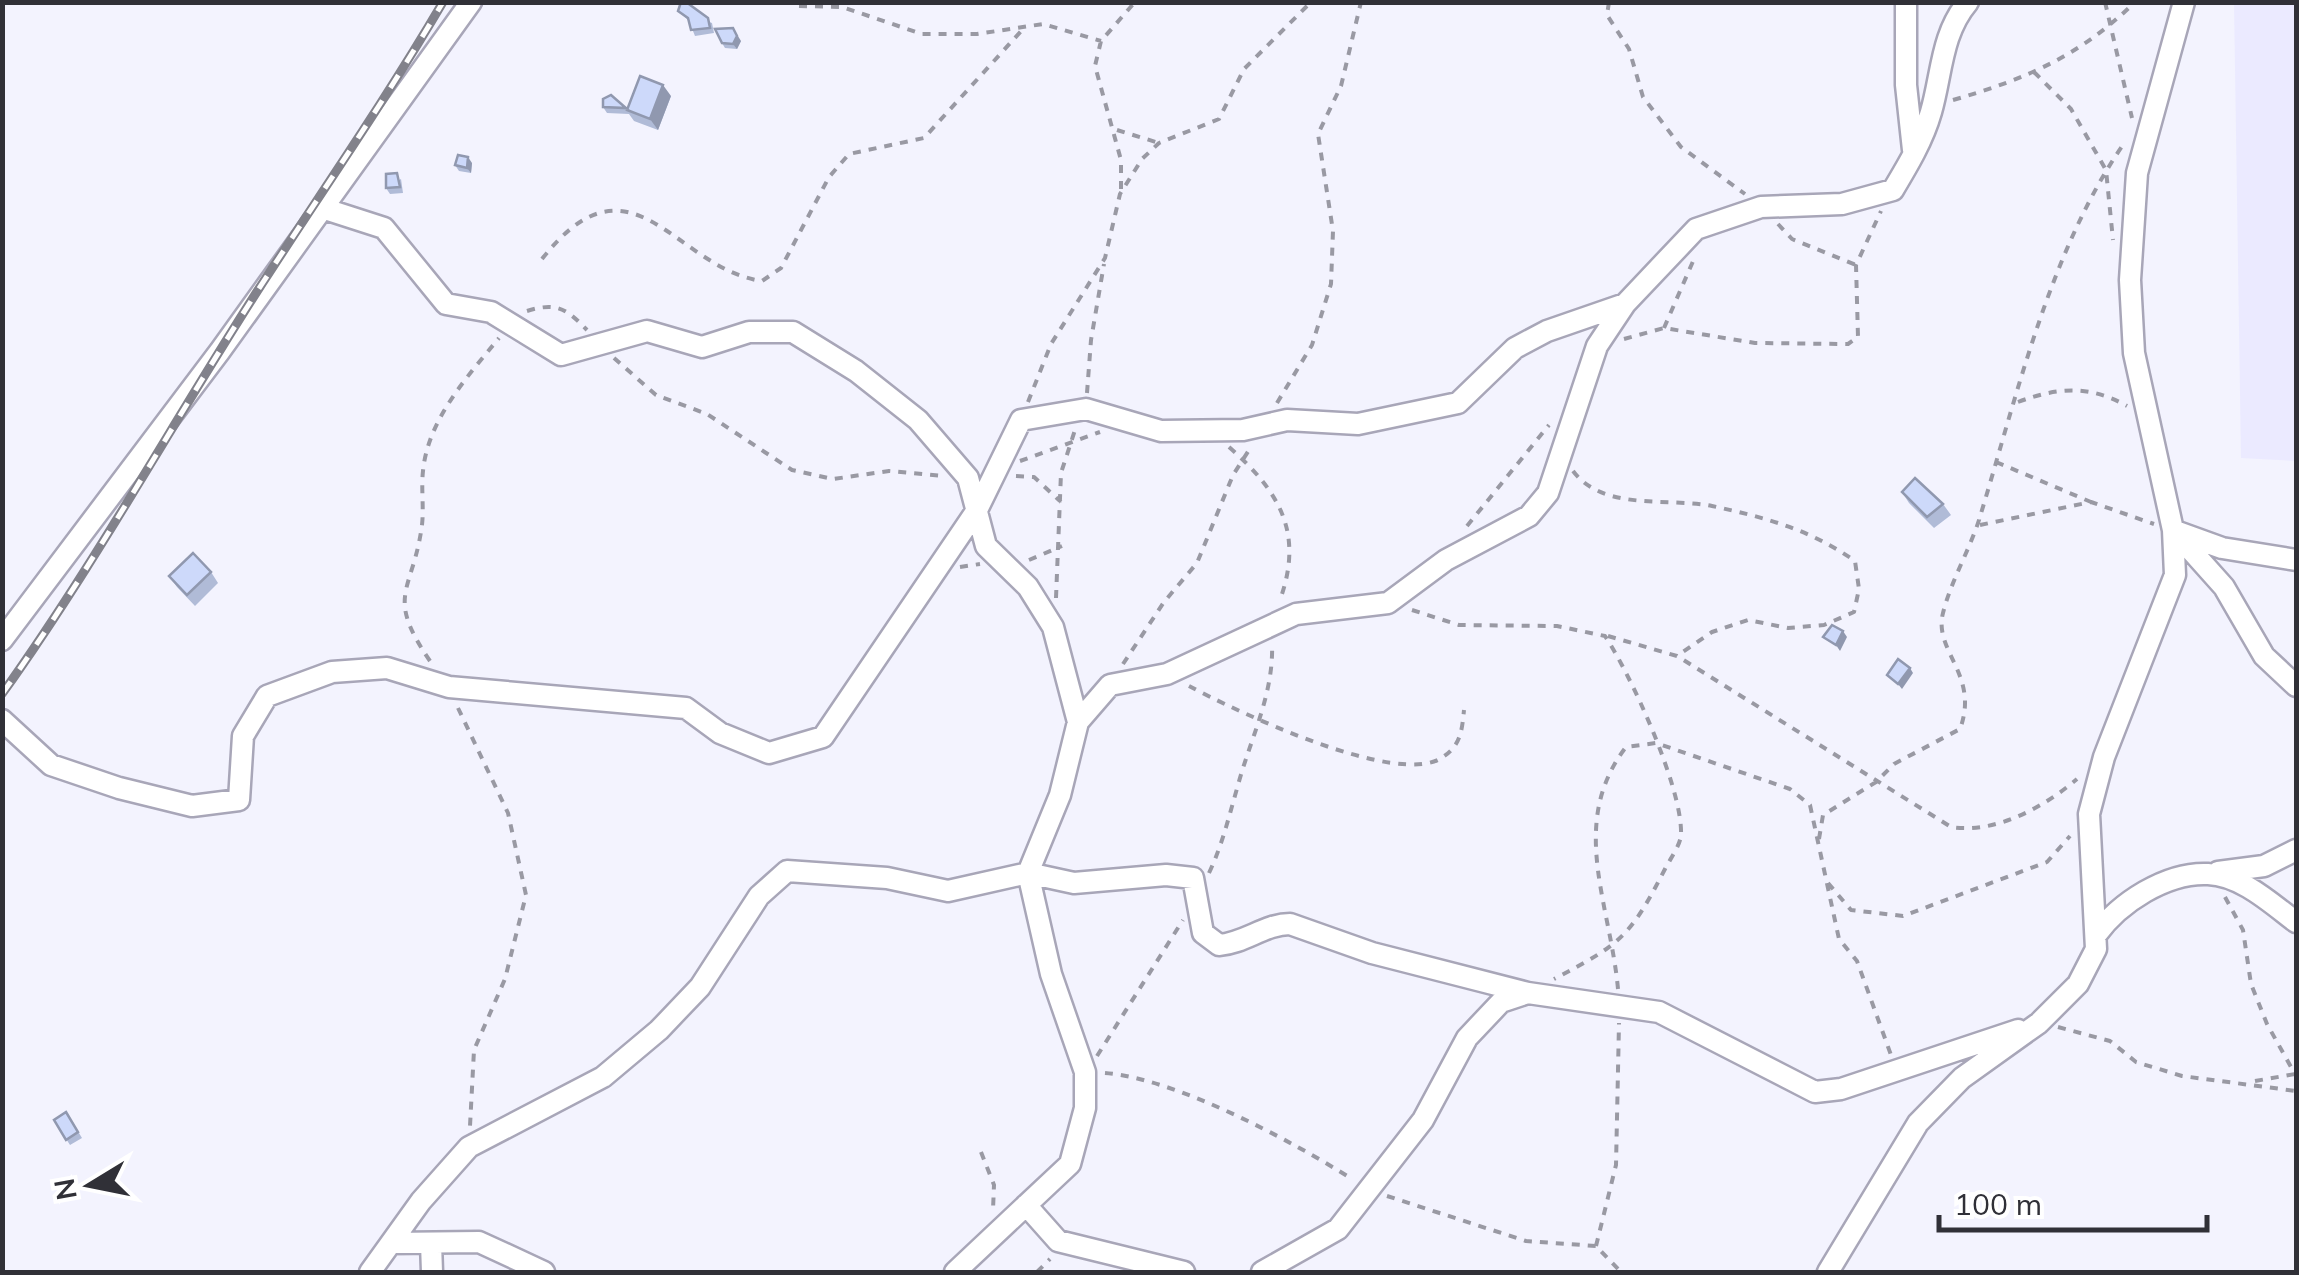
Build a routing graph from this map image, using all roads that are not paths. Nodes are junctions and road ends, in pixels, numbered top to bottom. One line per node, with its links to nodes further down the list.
1 (471, 2): 6 (street)
2 (1906, 2): 5 (street)
3 (1968, 2): 5 (street)
4 (2184, 2): 9 (street)
5 (1914, 156): 7 (street)
6 (325, 208): 8 (street); 11 (street)
7 (1625, 304): 8 (street); 14 (street)
8 (977, 510): 13 (street); 14 (street)
9 (2173, 530): 10 (street); 12 (street); 19 (street)
10 (2296, 560)
11 (2, 640)
12 (2296, 686)
13 (2, 720)
14 (1078, 722): 16 (street)
15 (2296, 850): 17 (street)
16 (1028, 872): 20 (street); 22 (street); 24 (street)
17 (2202, 875): 18 (street); 19 (street)
18 (2296, 922)
19 (2096, 935): 21 (street)
20 (1528, 992): 21 (street); 30 (street)
21 (2039, 1022): 31 (street)
22 (1026, 1206): 28 (street); 29 (street)
23 (431, 1242): 24 (street); 26 (street); 27 (street)
24 (391, 1243): 25 (street)
25 (370, 1272)
26 (432, 1272)
27 (544, 1272)
28 (955, 1272)
29 (1184, 1272)
30 (1262, 1272)
31 (1828, 1272)

